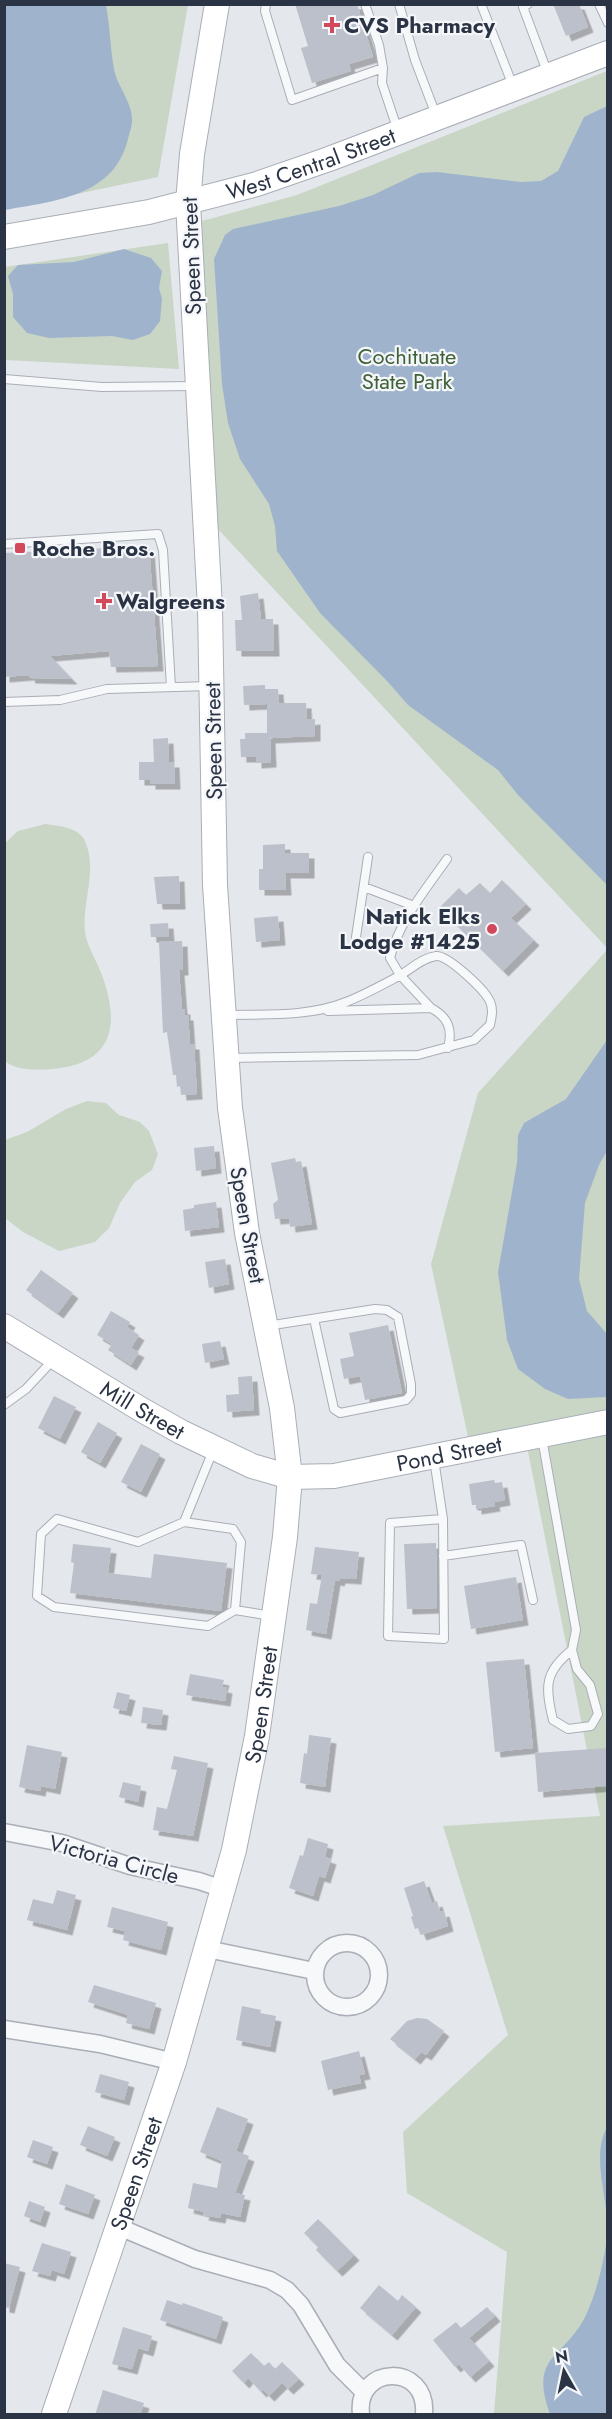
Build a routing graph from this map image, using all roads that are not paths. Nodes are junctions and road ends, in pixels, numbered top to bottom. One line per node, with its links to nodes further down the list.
1 (217, 4): 15 (street, Speen Street)
2 (266, 4): 10 (lane)
3 (365, 4): 10 (lane)
4 (399, 4): 13 (lane)
5 (481, 4): 12 (lane)
6 (599, 4): 8 (lane)
7 (521, 5): 11 (lane)
8 (607, 21)
9 (608, 53): 11 (street, West Central Street)
10 (383, 68): 14 (lane)
11 (549, 76): 12 (street, West Central Street)
12 (514, 89): 13 (street, West Central Street)
13 (438, 118): 14 (street, West Central Street)
14 (398, 133): 15 (street, West Central Street)
15 (188, 203): 16 (street, West Central Street); 18 (street, Speen Street)
16 (4, 237)
17 (4, 379): 18 (lane)
18 (197, 386): 20 (street, Speen Street)
19 (4, 544): 21 (lane)
20 (212, 686): 21 (lane); 31 (street, Speen Street)
21 (171, 687): 22 (lane)
22 (4, 702)
23 (368, 857): 25 (lane)
24 (447, 859): 26 (lane)
25 (364, 887): 26 (lane); 27 (lane)
26 (414, 906): 28 (lane)
27 (356, 937)
28 (400, 975): 29 (lane); 30 (lane); 32 (lane)
29 (431, 1008): 30 (lane); 32 (lane)
30 (315, 1012): 31 (lane)
31 (223, 1015): 33 (street, Speen Street)
32 (448, 1048): 33 (lane)
33 (226, 1058): 36 (street, Speen Street)
34 (314, 1319): 34 (lane); 36 (lane)
35 (4, 1326): 37 (street, Mill Street)
36 (266, 1326): 43 (street, Speen Street)
37 (55, 1357): 38 (lane); 41 (street, Mill Street)
38 (4, 1405)
39 (608, 1422): 40 (street, Pond Street)
40 (541, 1434): 42 (street, Pond Street); 50 (lane)
41 (214, 1448): 43 (street, Mill Street); 45 (lane)
42 (433, 1456): 43 (street, Pond Street); 44 (lane)
43 (290, 1477): 49 (street, Speen Street)
44 (443, 1519): 46 (lane); 46 (lane)
45 (184, 1522): 48 (lane); 48 (lane)
46 (443, 1556): 47 (lane)
47 (533, 1600)
48 (236, 1610): 49 (lane)
49 (274, 1616): 52 (street, Speen Street)
50 (572, 1650): 50 (lane)
51 (4, 1832): 52 (street, Victoria Circle)
52 (223, 1889): 53 (street, Speen Street)
53 (207, 1949): 54 (street); 56 (street, Speen Street)
54 (314, 1971)
55 (4, 2029): 56 (street)
56 (174, 2062): 57 (street, Speen Street)
57 (118, 2227): 58 (street); 59 (street, Speen Street)
58 (364, 2392): 60 (street); 61 (street)
59 (54, 2415)
60 (361, 2415)
61 (424, 2415)

